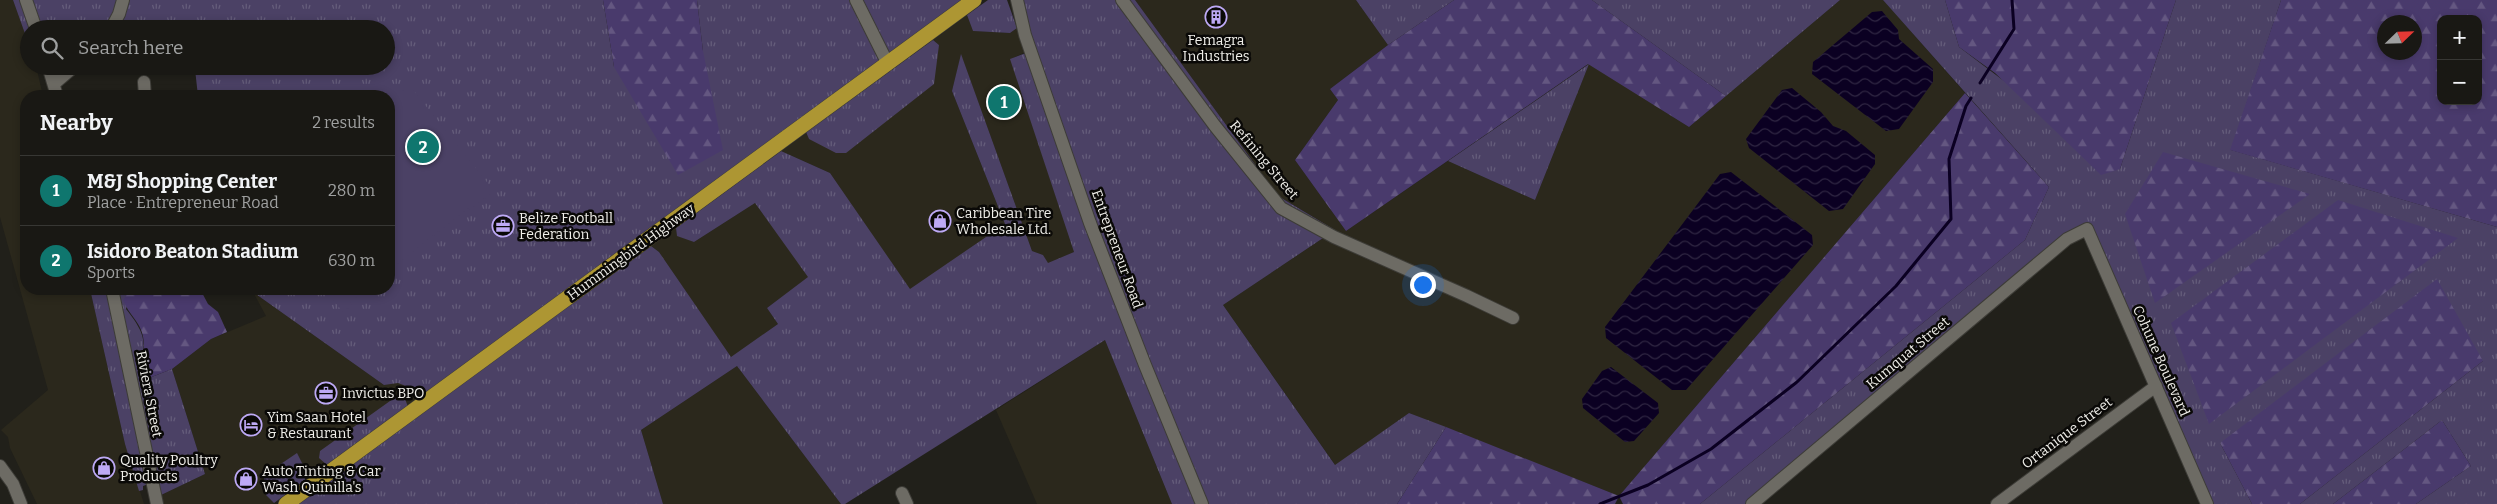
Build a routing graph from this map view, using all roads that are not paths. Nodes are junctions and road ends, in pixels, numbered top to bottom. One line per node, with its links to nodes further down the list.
1 (26, 0): 7 (street)
2 (122, 0): 8 (street)
3 (856, 0): 9 (street)
4 (974, 0): 9 (main road, Hummingbird Highway)
5 (1017, 0): 23 (street, Entrepreneur Road)
6 (1122, 0): 17 (street, Refining Street)
7 (33, 20)
8 (116, 20)
9 (888, 64): 22 (main road, Hummingbird Highway)
10 (51, 75): 13 (street)
11 (68, 75): 13 (street)
12 (144, 82): 14 (street)
13 (56, 90)
14 (145, 90)
15 (2086, 229): 18 (street, Cohune Boulevard); 24 (street, Kumquat Street)
16 (113, 295): 21 (street, Riviera Street)
17 (1513, 318)
18 (2156, 386): 25 (street, Ortanique Street); 26 (street, Cohune Boulevard)
19 (0, 466): 20 (street)
20 (21, 504)
21 (157, 504)
22 (286, 504)
23 (1202, 504)
24 (1752, 504)
25 (1997, 504)
26 (2207, 504)

